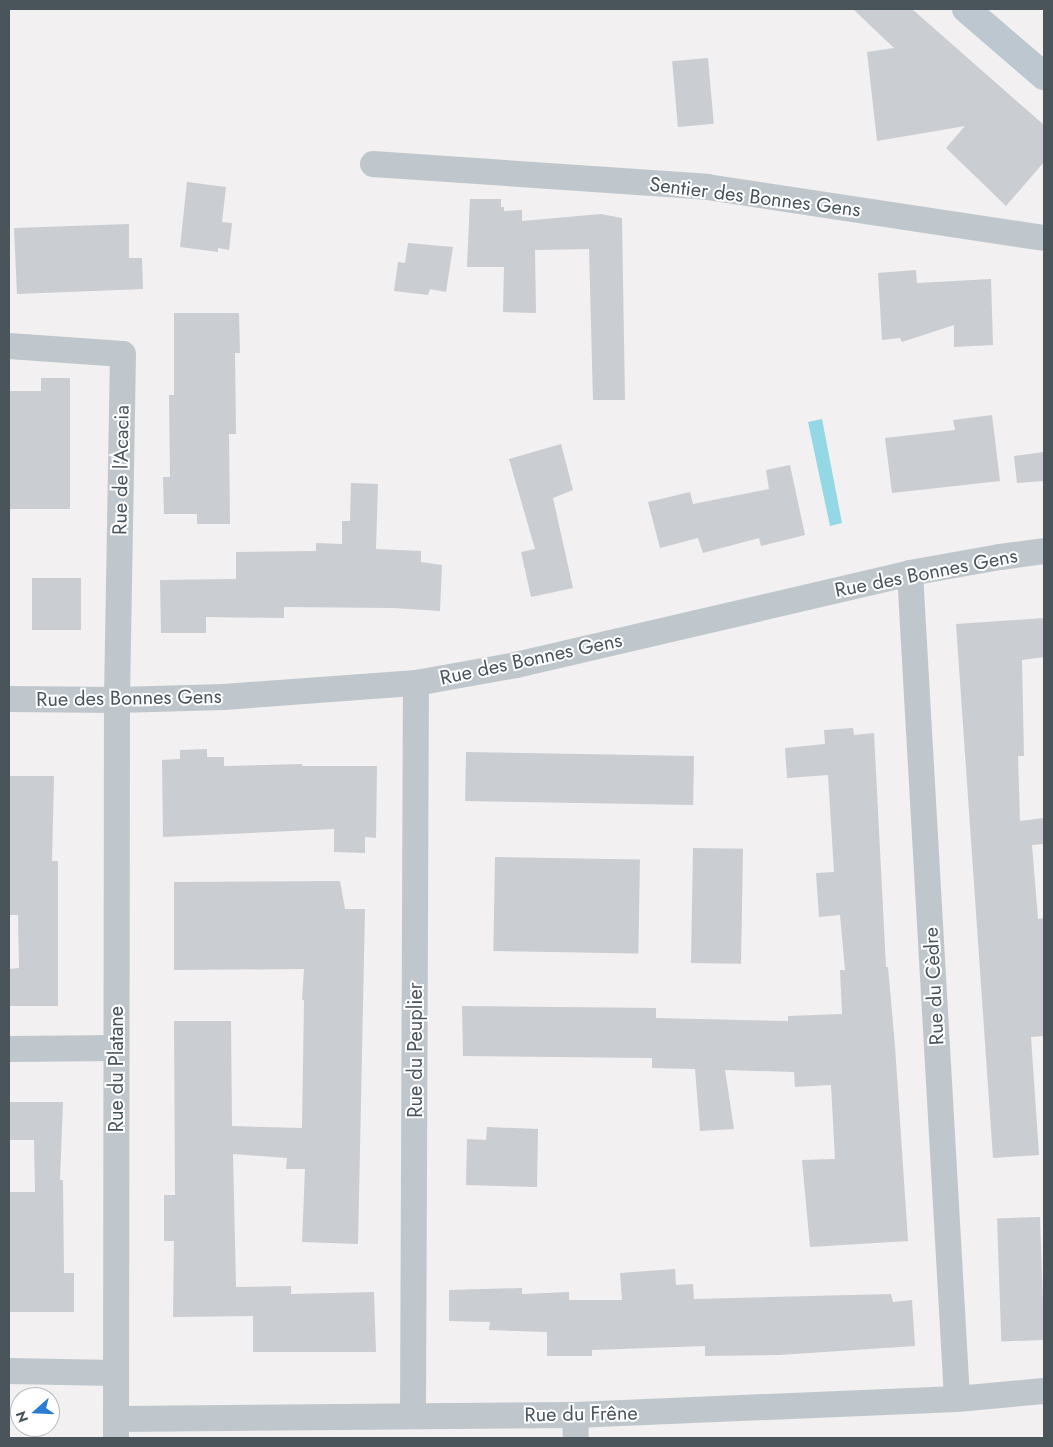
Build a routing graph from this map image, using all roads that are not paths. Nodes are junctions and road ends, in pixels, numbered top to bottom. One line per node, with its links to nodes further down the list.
1 (966, 9): 2 (street)
2 (1044, 76)
3 (374, 164): 4 (street, Sentier des Bonnes Gens)
4 (1044, 238)
5 (9, 346): 10 (street, Rue de l'Acacia)
6 (1044, 552): 7 (street, Rue des Bonnes Gens)
7 (910, 573): 8 (street, Rue des Bonnes Gens); 16 (street, Rue du Cèdre)
8 (416, 683): 10 (street, Rue des Bonnes Gens); 17 (street, Rue du Peuplier)
9 (9, 699): 10 (street, Rue des Bonnes Gens)
10 (117, 700): 12 (street, Rue du Platane)
11 (9, 1048): 12 (street)
12 (116, 1048): 14 (street, Rue du Platane)
13 (9, 1371): 14 (street)
14 (115, 1373): 19 (street, Rue du Platane)
15 (1044, 1391): 16 (street, Rue du Frêne)
16 (957, 1399): 18 (street, Rue du Frêne)
17 (413, 1416): 18 (street, Rue du Frêne); 19 (street, Rue du Frêne)
18 (576, 1427)
19 (116, 1429)

